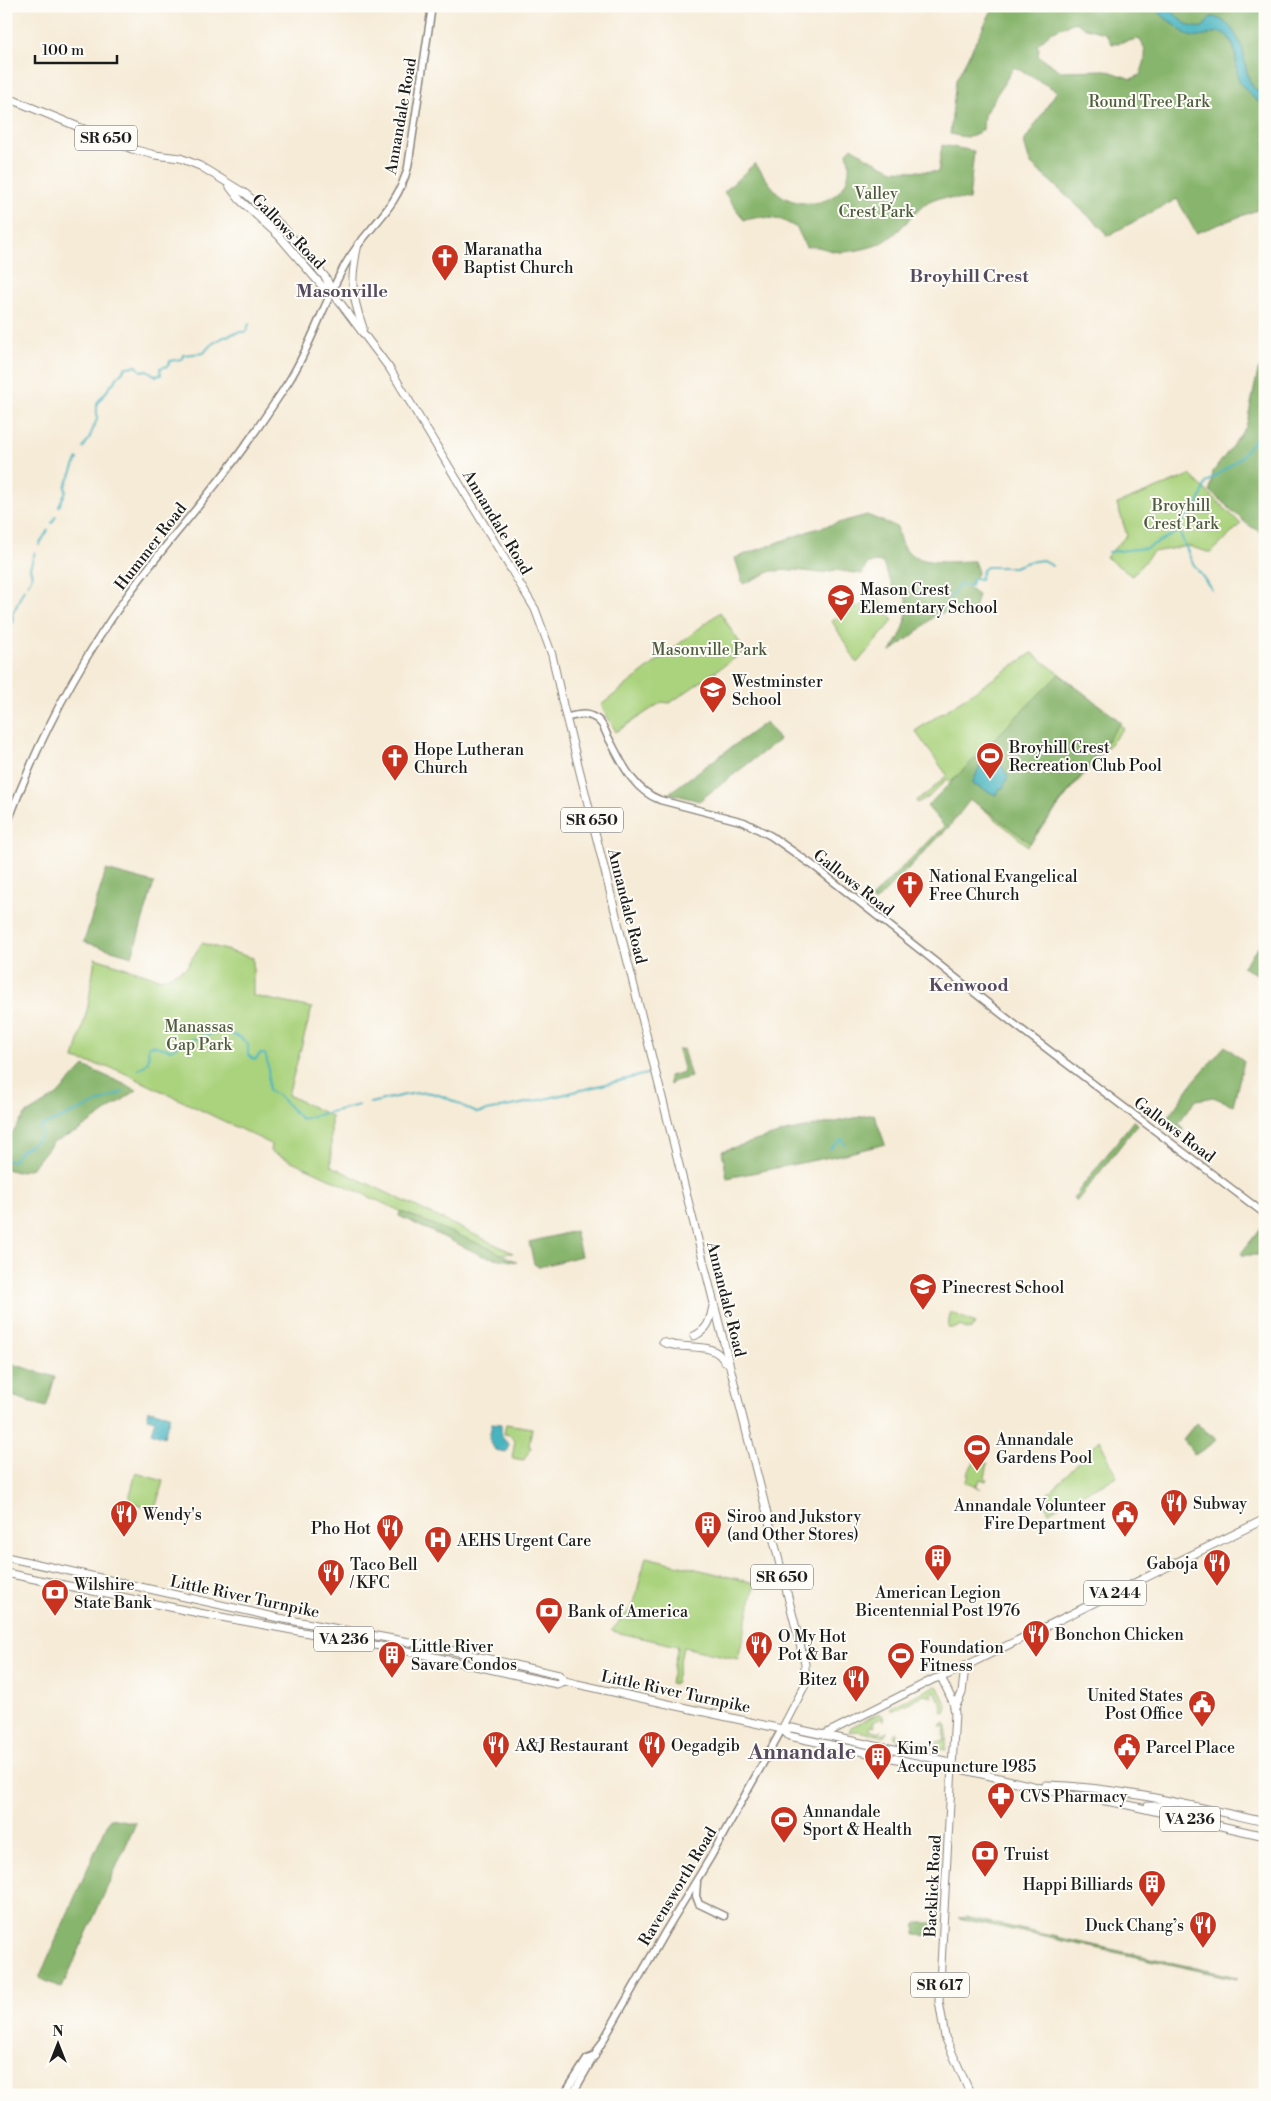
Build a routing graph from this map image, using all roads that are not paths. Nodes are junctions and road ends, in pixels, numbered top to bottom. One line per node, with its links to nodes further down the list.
1 (432, 6): 3 (main road, Annandale Road)
2 (6, 97): 4 (main road, Gallows Road / SR 650)
3 (358, 244): 4 (main road, Annandale Road); 5 (main road)
4 (332, 292): 5 (main road, Annandale Road / SR 650); 7 (main road, Hummer Road)
5 (364, 333): 6 (main road, Annandale Road / SR 650)
6 (566, 717): 8 (main road, Gallows Road); 9 (main road, Annandale Road / SR 650)
7 (6, 828)
8 (1265, 1214)
9 (714, 1306): 10 (main road); 12 (main road, Annandale Road / SR 650)
10 (694, 1336)
11 (663, 1342): 12 (main road)
12 (731, 1372): 20 (main road, Annandale Road / SR 650)
13 (1265, 1519): 16 (main road, VA 244)
14 (6, 1557): 18 (main road, Little River Turnpike / VA 236)
15 (6, 1574): 18 (main road, Little River Turnpike / VA 236)
16 (965, 1666): 17 (main road, VA 244); 19 (main road)
17 (941, 1677): 19 (main road, Backlick Road / SR 617); 21 (main road, VA 244)
18 (566, 1681): 20 (main road, Little River Turnpike / VA 236)
19 (955, 1708): 22 (main road, Backlick Road / SR 617)
20 (782, 1729): 21 (main road, Little River Turnpike / VA 236); 22 (main road, Little River Turnpike / VA 236); 28 (main road, Ravensworth Road)
21 (823, 1735): 22 (main road, Little River Turnpike / VA 236)
22 (952, 1767): 23 (main road, Little River Turnpike / VA 236); 33 (main road, Backlick Road / SR 617)
23 (1033, 1785): 24 (main road, Little River Turnpike / VA 236); 25 (main road, Little River Turnpike / VA 236)
24 (1172, 1802): 25 (main road); 26 (main road, Little River Turnpike / VA 236)
25 (1128, 1805): 27 (main road, Little River Turnpike / VA 236)
26 (1265, 1822)
27 (1265, 1836)
28 (697, 1879): 29 (main road); 30 (main road, Ravensworth Road)
29 (724, 1916)
30 (595, 2056): 31 (main road, Ravensworth Road); 32 (main road, Ravensworth Road)
31 (564, 2095)
32 (572, 2095)
33 (971, 2095)

